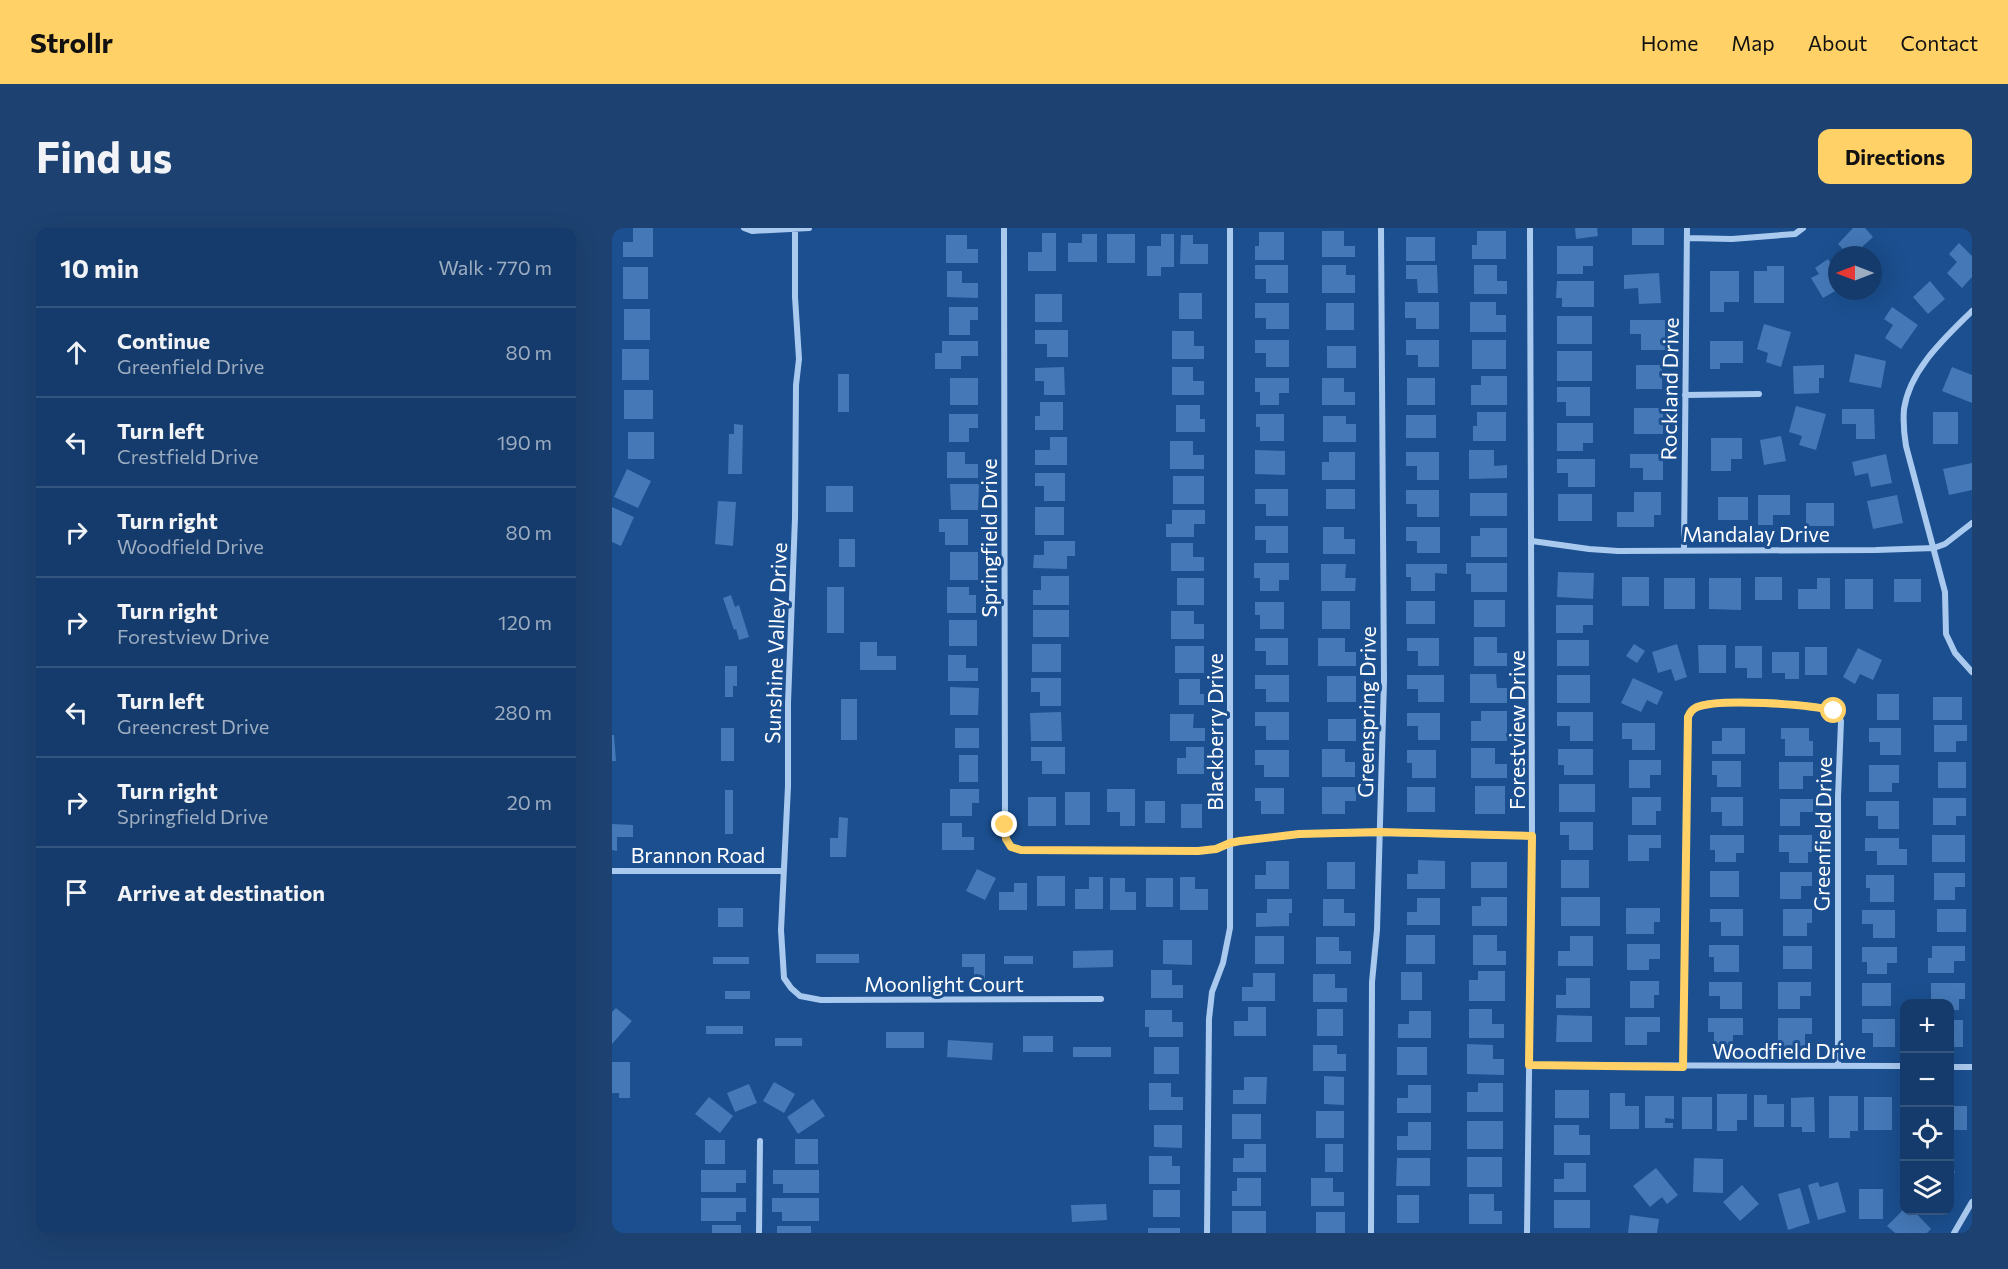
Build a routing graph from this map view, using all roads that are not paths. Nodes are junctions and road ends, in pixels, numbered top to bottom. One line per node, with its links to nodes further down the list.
1 (744, 228): 9 (street)
2 (809, 228): 9 (street)
3 (1004, 228): 21 (street, Springfield Drive)
4 (1230, 228): 21 (street, Blackberry Drive)
5 (1381, 228): 19 (street, Greenspring Drive)
6 (1530, 228): 15 (street, Forestview Drive)
7 (1687, 228): 10 (street, Rockland Drive)
8 (1803, 228): 10 (street)
9 (795, 229): 23 (street, Sunshine Valley Drive)
10 (1687, 238): 13 (street, Rockland Drive)
11 (1972, 311): 16 (street)
12 (1759, 394): 13 (street)
13 (1685, 395): 17 (street, Rockland Drive)
14 (1972, 523): 16 (street, Mandalay Drive)
15 (1532, 541): 17 (street, Mandalay Drive); 20 (street, Forestview Drive)
16 (1934, 548): 17 (street, Mandalay Drive); 18 (street)
17 (1684, 550)
18 (1972, 672)
19 (1380, 832): 20 (street); 21 (street); 36 (street, Greenspring Drive)
20 (1532, 836): 26 (street, Forestview Drive)
21 (1230, 843): 35 (street, Blackberry Drive)
22 (612, 871): 23 (street, Brannon Road)
23 (783, 871): 24 (street, Sunshine Valley Drive)
24 (791, 988): 25 (street, Moonlight Court)
25 (1101, 999)
26 (1529, 1065): 29 (street, Woodfield Drive); 37 (street, Forestview Drive)
27 (1838, 1065): 28 (street, Woodfield Drive); 29 (street, Woodfield Drive); 29 (street, Greenfield Drive)
28 (1900, 1066)
29 (1683, 1067)
30 (1954, 1067): 31 (street)
31 (1972, 1067)
32 (760, 1141): 34 (street)
33 (1972, 1202): 38 (street)
34 (759, 1233)
35 (1207, 1233)
36 (1371, 1233)
37 (1527, 1233)
38 (1954, 1233)

